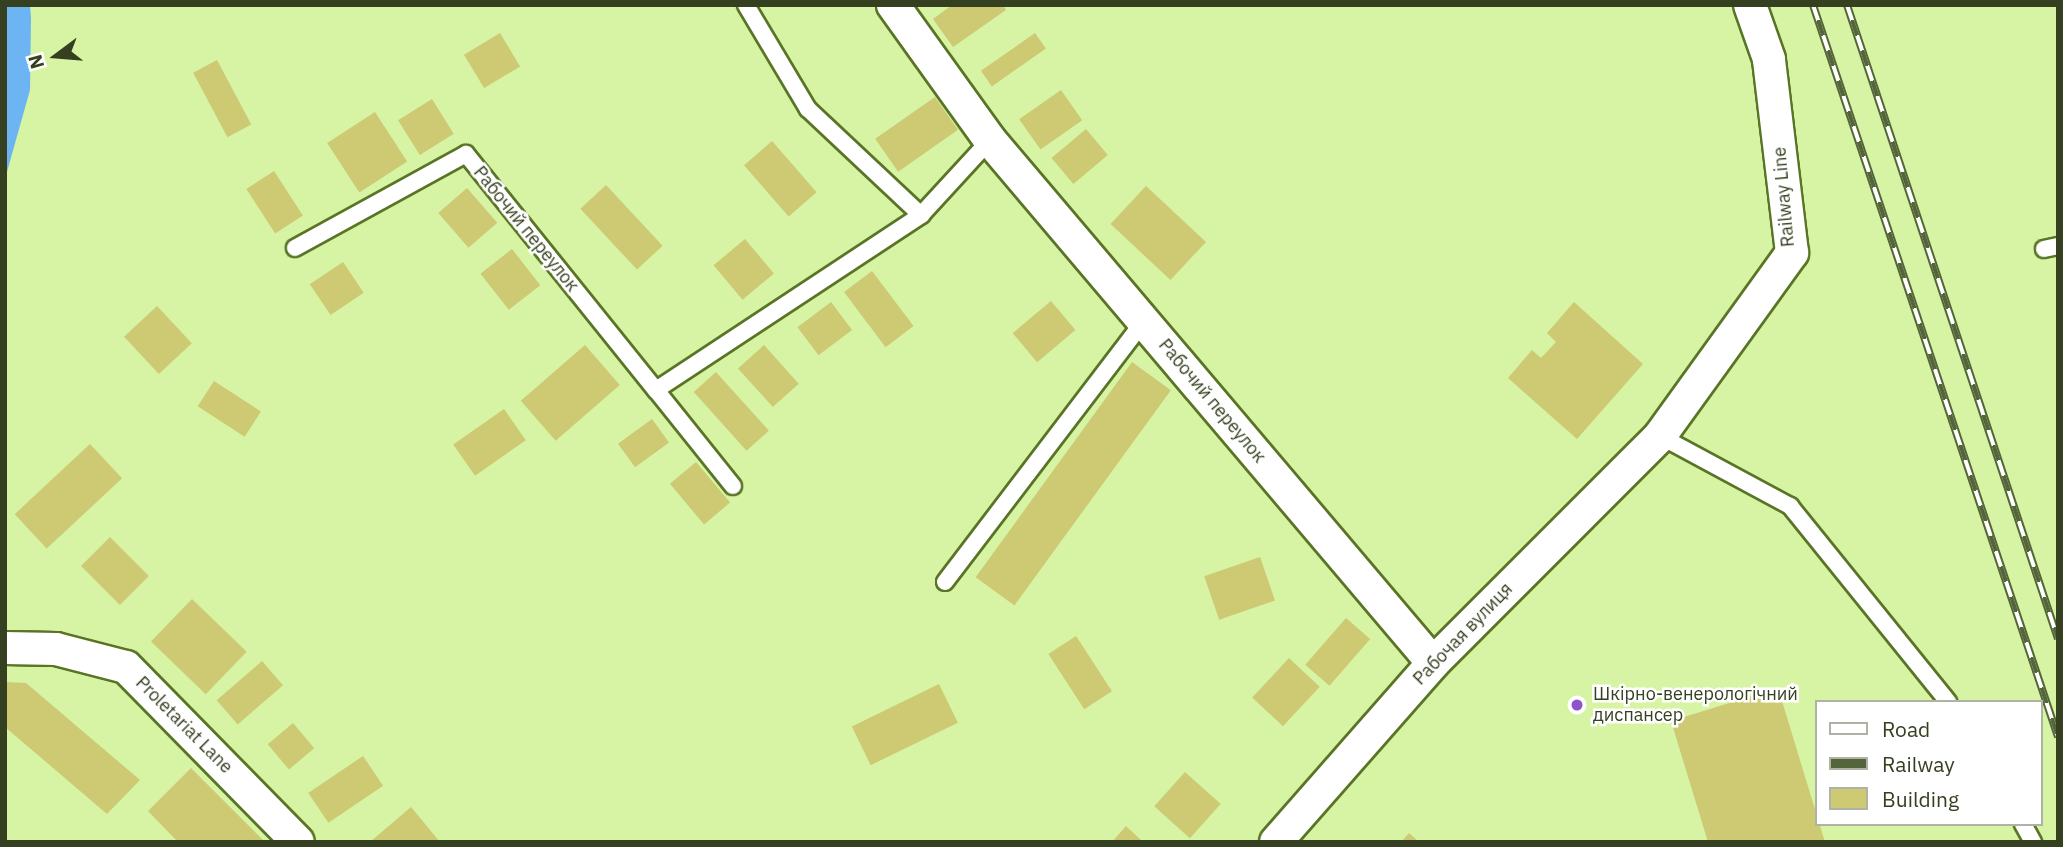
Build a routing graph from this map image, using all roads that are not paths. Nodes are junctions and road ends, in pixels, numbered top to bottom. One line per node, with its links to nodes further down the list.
1 (746, 5): 5 (lane)
2 (893, 5): 4 (street, Рабочий переулок)
3 (1749, 5): 9 (street, Railway Line)
4 (990, 140): 5 (lane); 7 (street, Рабочий переулок)
5 (921, 215): 8 (lane)
6 (295, 247): 8 (lane, Рабочий переулок)
7 (1144, 321): 11 (lane); 13 (street, Рабочий переулок)
8 (656, 390): 10 (lane, Рабочий переулок)
9 (1660, 436): 13 (street, Рабочая вулиця); 14 (lane)
10 (733, 486)
11 (945, 582)
12 (5, 648): 16 (street, Proletariat Lane)
13 (1433, 663): 17 (street, Рабочая вулиця)
14 (1946, 700)
15 (2024, 826): 18 (lane)
16 (298, 842)
17 (1276, 842)
18 (2033, 842)

